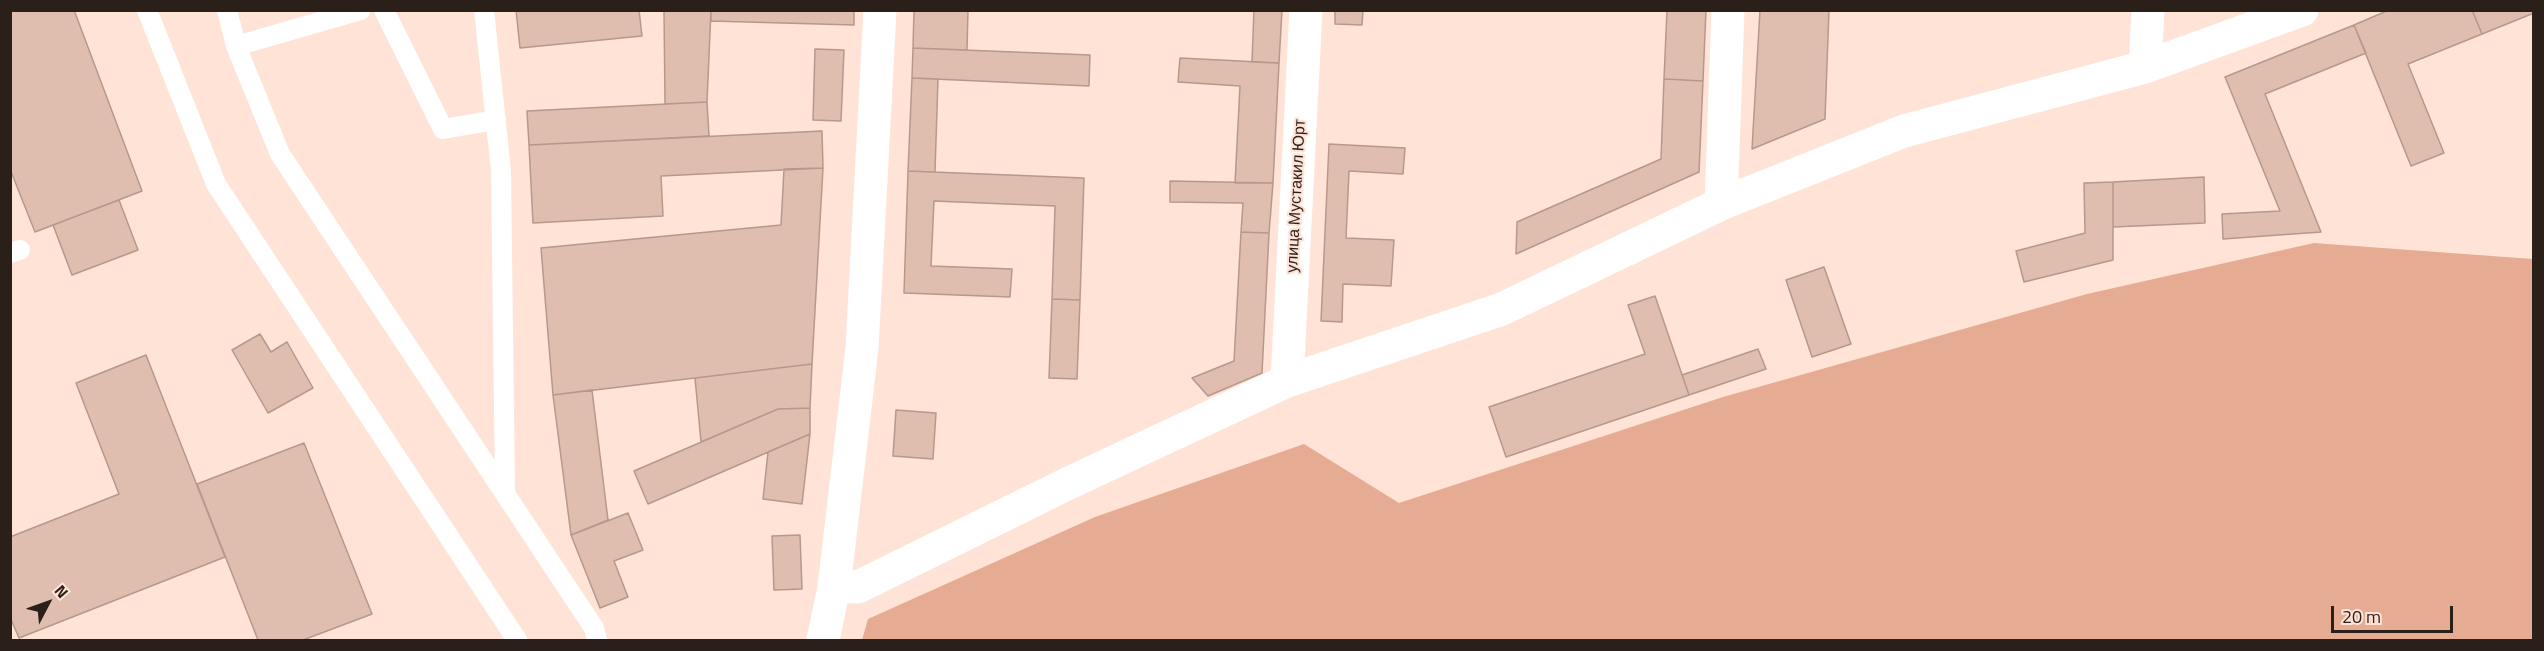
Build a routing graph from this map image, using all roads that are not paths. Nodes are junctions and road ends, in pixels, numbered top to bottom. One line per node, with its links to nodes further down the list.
1 (147, 10): 18 (lane)
2 (227, 10): 11 (lane)
3 (361, 10): 11 (lane)
4 (384, 10): 13 (lane)
5 (484, 10): 13 (lane)
6 (880, 10): 17 (street)
7 (1306, 10): 15 (street, улица Мустакил Юрт)
8 (1728, 10): 14 (street)
9 (2148, 10): 12 (street)
10 (2302, 10): 12 (street)
11 (236, 46): 16 (lane)
12 (2145, 67): 14 (street)
13 (496, 120): 16 (lane)
14 (1721, 204): 15 (street)
15 (1287, 381): 17 (street)
16 (505, 491): 19 (lane)
17 (834, 587): 20 (street)
18 (517, 640)
19 (597, 640)
20 (823, 640)

